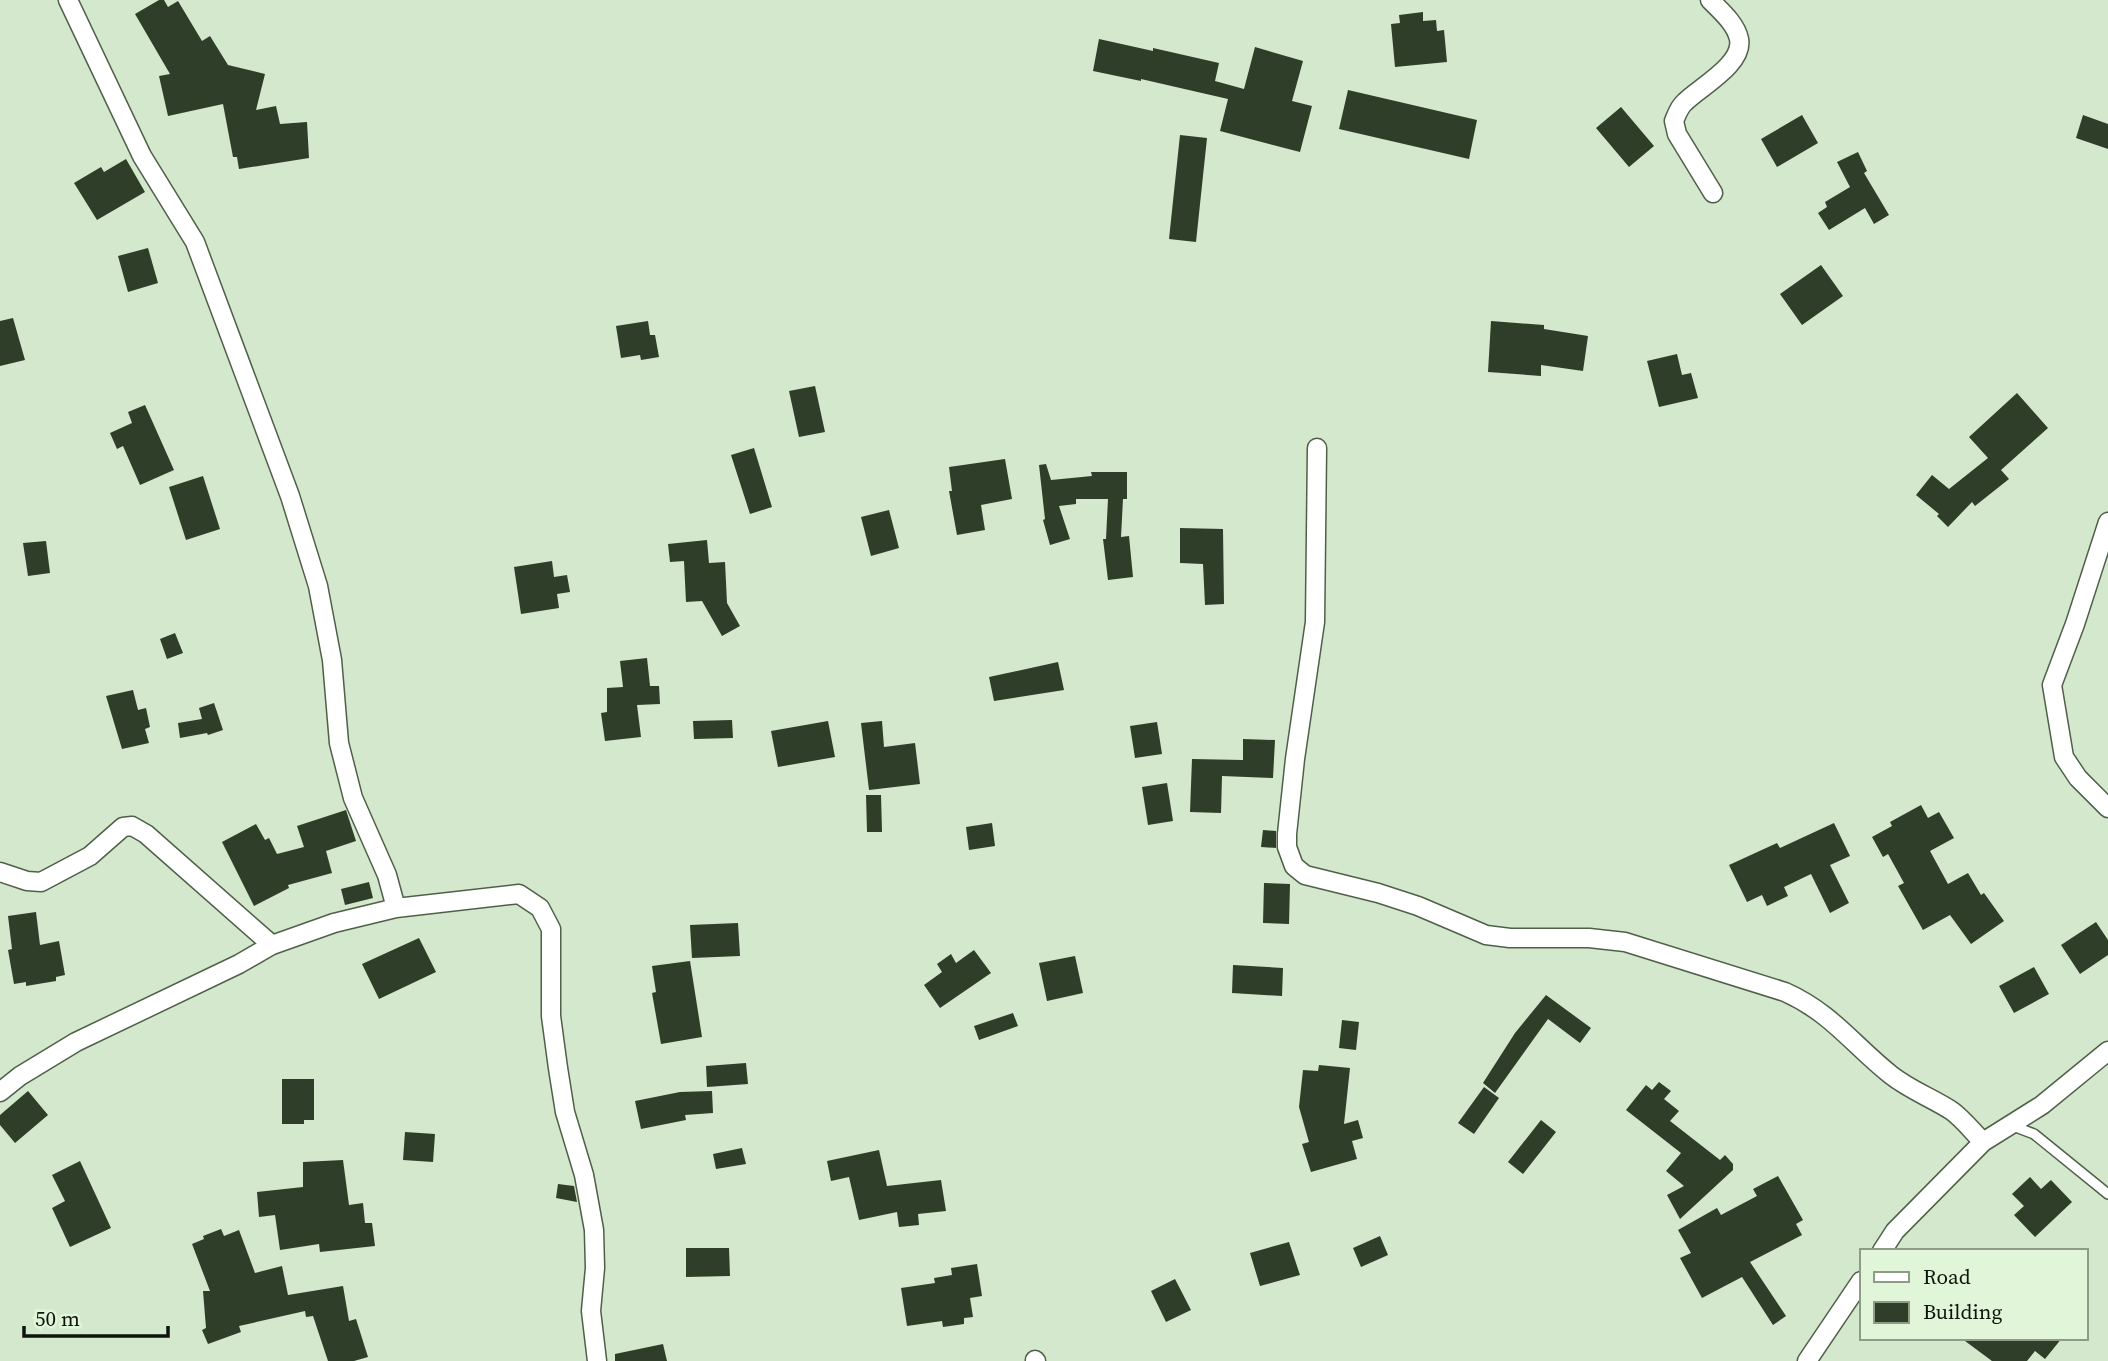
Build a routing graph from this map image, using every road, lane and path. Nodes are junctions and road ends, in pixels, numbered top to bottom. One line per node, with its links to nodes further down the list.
1 (68, 0): 8 (street)
2 (1710, 0): 3 (street)
3 (1713, 193)
4 (1317, 448): 13 (street)
5 (2108, 522): 6 (street)
6 (2108, 808)
7 (0, 872): 9 (street)
8 (396, 908): 9 (street); 17 (street)
9 (272, 945): 11 (street)
10 (2108, 1051): 12 (street)
11 (0, 1092)
12 (2008, 1125): 13 (street); 14 (lane)
13 (1983, 1142): 15 (street)
14 (2108, 1194)
15 (1883, 1249)
16 (1860, 1282): 18 (street)
17 (597, 1361)
18 (1807, 1361)

